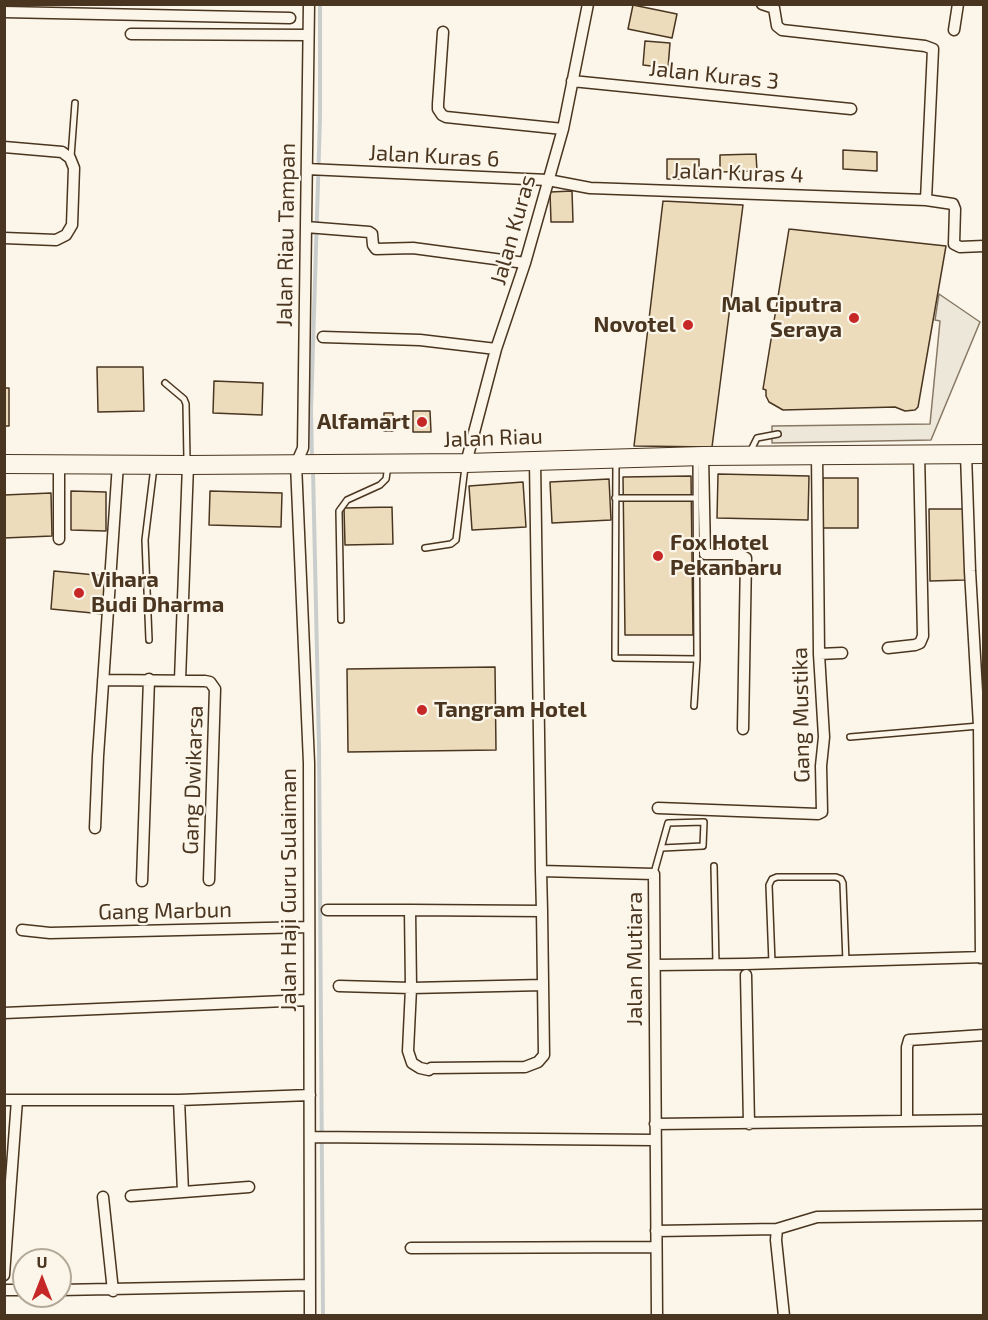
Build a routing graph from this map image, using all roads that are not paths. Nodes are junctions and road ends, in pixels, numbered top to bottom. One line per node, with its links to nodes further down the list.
1 (309, 4): 10 (street, Jalan Riau Tampan)
2 (588, 4): 11 (street, Jalan Kuras)
3 (762, 4): 19 (street)
4 (958, 4): 7 (street)
5 (4, 12): 6 (street)
6 (290, 18)
7 (954, 30)
8 (443, 32): 14 (street)
9 (131, 34): 10 (street)
10 (308, 35): 17 (street, Jalan Riau Tampan)
11 (572, 81): 13 (street, Jalan Kuras 3); 14 (street, Jalan Kuras)
12 (75, 103): 16 (lane)
13 (851, 110)
14 (563, 129): 18 (street, Jalan Kuras)
15 (4, 147): 16 (street)
16 (70, 159): 21 (street)
17 (307, 169): 18 (street, Jalan Kuras 6); 20 (street, Jalan Riau Tampan)
18 (548, 180): 19 (street, Jalan Kuras 4); 23 (street, Jalan Kuras)
19 (926, 200): 22 (street, Jalan Kuras 4)
20 (306, 227): 23 (street); 40 (street, Jalan Riau Tampan)
21 (4, 238)
22 (984, 246)
23 (525, 263): 25 (street, Jalan Kuras)
24 (323, 337): 25 (street)
25 (496, 349): 36 (street, Jalan Kuras)
26 (165, 383): 42 (lane)
27 (778, 434): 31 (lane)
28 (919, 453): 29 (main road, Jalan Riau); 30 (main road, Jalan Riau); 49 (street)
29 (817, 454): 31 (main road, Jalan Riau); 51 (street, Gang Mustika)
30 (975, 454): 57 (street)
31 (749, 455): 32 (main road, Jalan Riau)
32 (700, 456): 33 (main road, Jalan Riau); 44 (lane); 58 (street)
33 (616, 458): 34 (main road, Jalan Riau); 43 (lane)
34 (535, 461): 36 (main road, Jalan Riau); 64 (street)
35 (388, 463): 36 (main road, Jalan Riau); 40 (main road, Jalan Riau); 47 (lane)
36 (466, 463): 46 (lane)
37 (4, 464): 38 (main road, Jalan Riau)
38 (58, 464): 39 (main road, Jalan Riau); 45 (street)
39 (118, 464): 41 (main road, Jalan Riau); 54 (street)
40 (305, 464): 42 (main road, Jalan Riau); 71 (street, Jalan Haji Guru Sulaiman)
41 (154, 465): 42 (main road, Jalan Riau); 48 (lane)
42 (188, 465): 55 (street)
43 (615, 498): 44 (lane); 52 (lane)
44 (696, 498): 52 (lane)
45 (58, 539)
46 (425, 548)
47 (341, 620)
48 (149, 640)
49 (888, 648)
50 (842, 653): 51 (street)
51 (819, 654): 60 (street, Gang Mustika)
52 (697, 659): 56 (lane)
53 (149, 679): 54 (street, Gang Dwikarsa); 55 (street, Gang Dwikarsa); 67 (street)
54 (103, 680): 61 (street)
55 (180, 680): 66 (street, Gang Dwikarsa)
56 (694, 706)
57 (979, 726): 59 (lane); 73 (street)
58 (743, 729)
59 (850, 737)
60 (658, 808)
61 (95, 828)
62 (662, 848): 62 (lane); 65 (lane)
63 (714, 866): 77 (lane)
64 (541, 871): 65 (street, Jalan Mutiara); 70 (street)
65 (654, 874): 76 (street, Jalan Mutiara)
66 (209, 880)
67 (142, 881)
68 (327, 910): 69 (street)
69 (410, 910): 70 (street); 81 (street)
70 (542, 912): 79 (street)
71 (309, 927): 72 (street, Gang Marbun); 82 (street, Jalan Haji Guru Sulaiman)
72 (22, 930)
73 (982, 958): 74 (street)
74 (846, 962): 75 (street); 75 (lane)
75 (772, 963): 77 (street)
76 (655, 965): 77 (street); 91 (street, Jalan Mutiara)
77 (717, 965)
78 (746, 975): 92 (street)
79 (543, 985): 81 (street); 81 (street)
80 (339, 986): 81 (street)
81 (411, 988)
82 (309, 1000): 83 (street); 85 (street, Jalan Haji Guru Sulaiman)
83 (4, 1013)
84 (984, 1035): 90 (street)
85 (310, 1095): 88 (street); 93 (street, Jalan Haji Guru Sulaiman)
86 (4, 1100): 87 (street)
87 (17, 1100): 88 (street); 104 (street)
88 (179, 1100): 96 (street)
89 (984, 1120): 90 (street)
90 (907, 1122): 92 (street)
91 (655, 1124): 92 (street); 94 (street, Jalan Mutiara)
92 (749, 1124)
93 (310, 1137): 94 (street); 105 (street, Jalan Haji Guru Sulaiman)
94 (654, 1140): 101 (street, Jalan Mutiara)
95 (249, 1187): 96 (street)
96 (183, 1192): 97 (street)
97 (131, 1196)
98 (104, 1197): 107 (street)
99 (984, 1215): 100 (street)
100 (777, 1229): 101 (street); 110 (street)
101 (656, 1231): 102 (street, Jalan Mutiara)
102 (656, 1246): 103 (street); 109 (street, Jalan Mutiara)
103 (411, 1248)
104 (4, 1275)
105 (310, 1285): 107 (street); 108 (street, Jalan Haji Guru Sulaiman)
106 (72, 1290): 107 (street)
107 (113, 1291)
108 (310, 1316)
109 (657, 1316)
110 (784, 1316)

